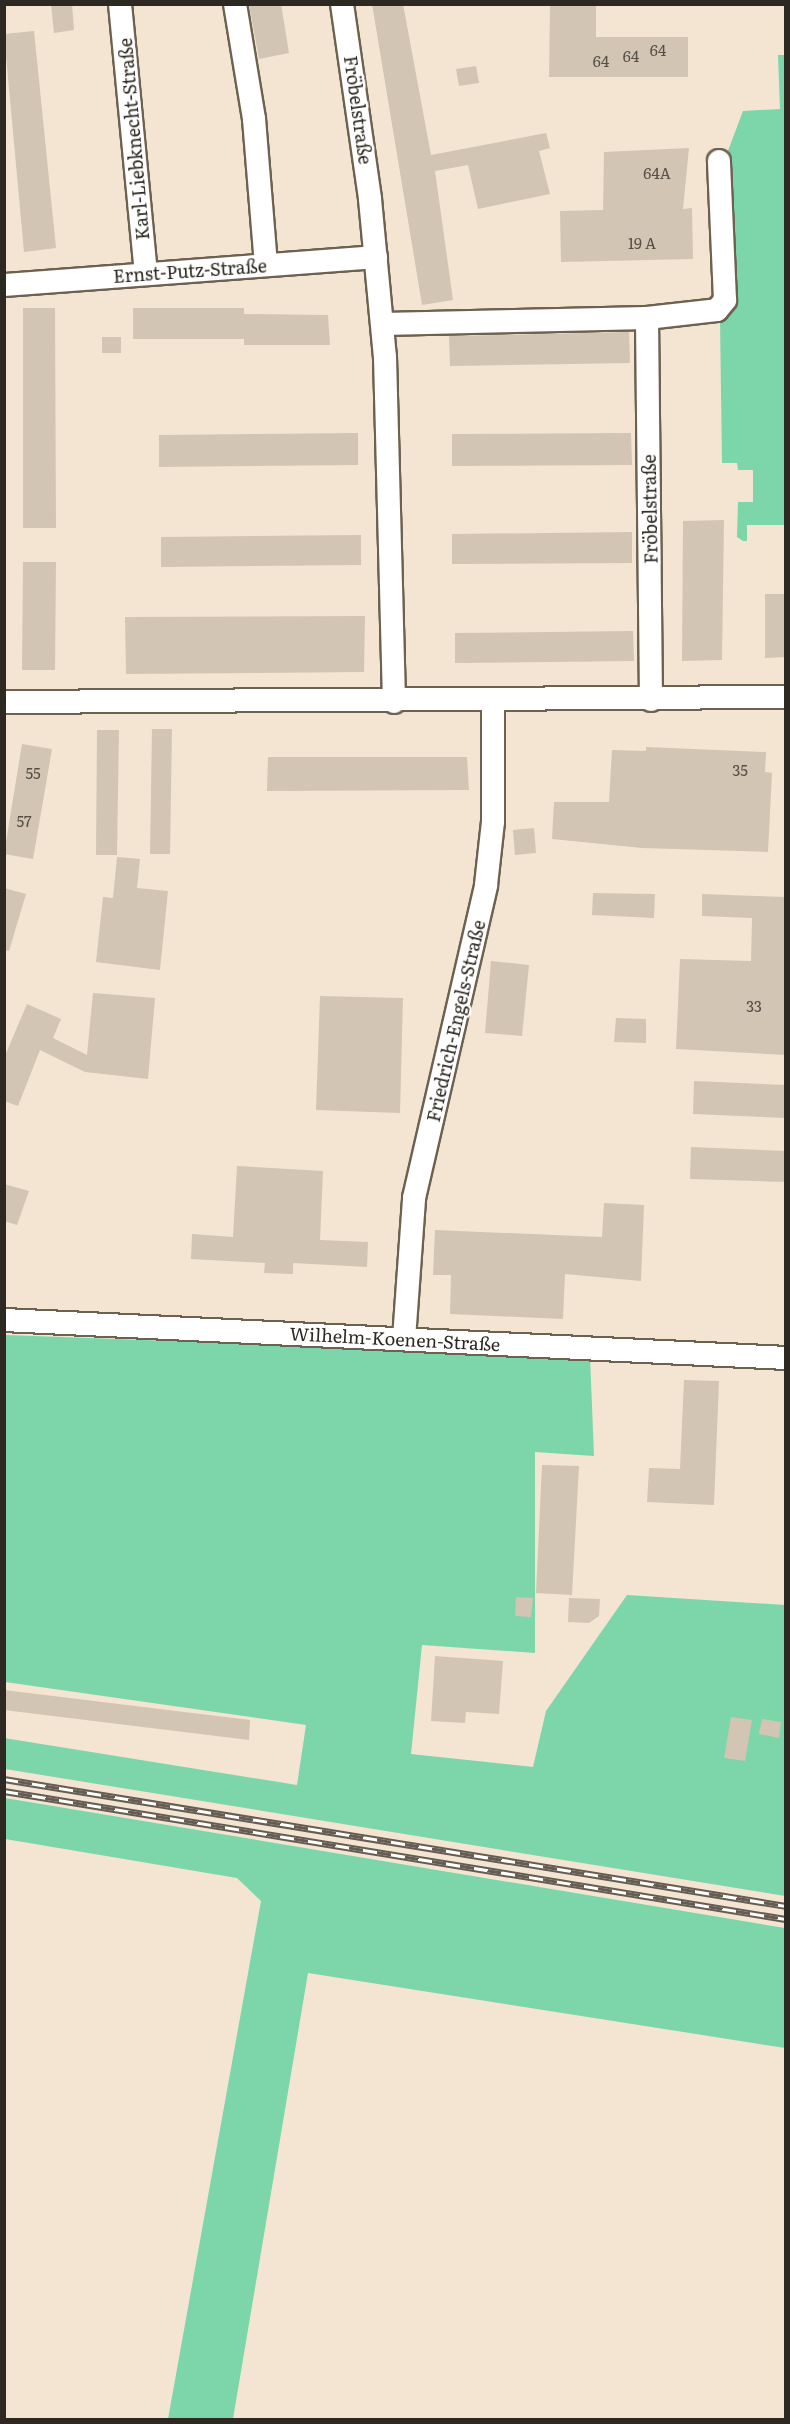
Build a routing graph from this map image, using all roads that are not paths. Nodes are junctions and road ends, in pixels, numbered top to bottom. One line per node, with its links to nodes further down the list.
1 (120, 4): 7 (street, Karl-Liebknecht-Straße)
2 (235, 4): 6 (street)
3 (342, 4): 5 (street, Fröbelstraße)
4 (719, 161): 9 (street)
5 (376, 257): 6 (street, Ernst-Putz-Straße); 10 (street, Fröbelstraße)
6 (266, 265): 7 (street, Ernst-Putz-Straße)
7 (146, 274): 8 (street, Ernst-Putz-Straße)
8 (4, 285)
9 (647, 318): 10 (street); 12 (street, Fröbelstraße)
10 (383, 324): 15 (street, Fröbelstraße)
11 (786, 697): 12 (street)
12 (651, 700): 13 (street)
13 (493, 701): 15 (street); 17 (street, Friedrich-Engels-Straße)
14 (4, 702): 15 (street)
15 (394, 702)
16 (4, 1320): 17 (street, Wilhelm-Koenen-Straße)
17 (404, 1339): 18 (street, Wilhelm-Koenen-Straße)
18 (786, 1359)

